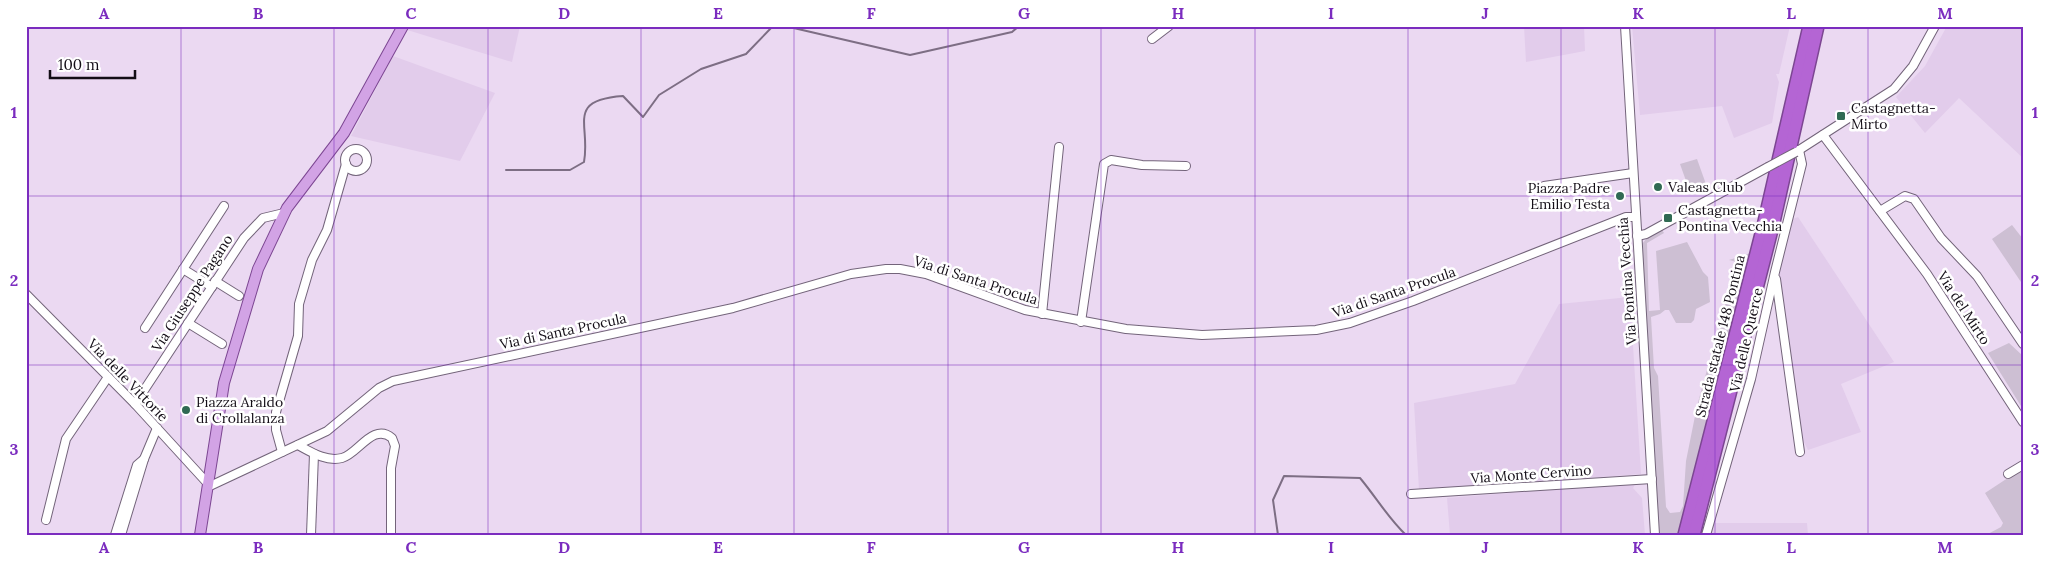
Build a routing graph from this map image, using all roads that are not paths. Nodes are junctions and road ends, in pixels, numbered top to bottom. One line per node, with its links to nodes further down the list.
1 (403, 26): 17 (main road)
2 (1169, 26): 7 (street)
3 (1625, 26): 13 (street, Via Pontina Vecchia)
4 (1808, 26): 51 (highway, Strada statale 148 Pontina)
5 (1818, 26): 52 (highway, Strada statale 148 Pontina)
6 (1935, 26): 8 (street)
7 (1152, 39)
8 (1823, 135): 10 (street); 16 (street, Via del Mirto)
9 (1059, 147): 25 (street)
10 (1798, 151): 19 (street, bridge); 21 (street, Via delle Querce)
11 (346, 164): 36 (street)
12 (1186, 166): 26 (street)
13 (1634, 173): 14 (street); 18 (street, Via Pontina Vecchia)
14 (1544, 186)
15 (224, 206): 20 (street)
16 (1880, 211): 30 (street, Via del Mirto); 33 (street, Via del Mirto)
17 (284, 213): 22 (street, Via Giuseppe Pagano); 42 (main road)
18 (1636, 217): 19 (street, Via Pontina Vecchia); 26 (street, Via di Santa Procula)
19 (1637, 236): 41 (street, Via Pontina Vecchia)
20 (183, 269): 22 (street); 28 (street)
21 (1775, 272): 37 (street); 53 (street, Via delle Querce)
22 (214, 284): 24 (street); 27 (street, Via Giuseppe Pagano)
23 (26, 294): 31 (street, Via delle Vittorie)
24 (239, 296)
25 (1042, 314): 26 (street, Via di Santa Procula); 35 (street, Via di Santa Procula)
26 (1081, 322)
27 (188, 323): 29 (street); 32 (street, Via Giuseppe Pagano)
28 (145, 328)
29 (222, 344)
30 (2023, 344)
31 (108, 376): 32 (street, Via delle Vittorie); 44 (street)
32 (135, 404): 34 (street, Via delle Vittorie)
33 (2023, 422)
34 (158, 428): 42 (street, Via delle Vittorie); 45 (street)
35 (298, 445): 36 (street, Via di Santa Procula); 38 (street)
36 (282, 452): 42 (street, Via di Santa Procula)
37 (1800, 452)
38 (314, 454): 48 (street); 49 (street)
39 (2023, 465): 40 (street)
40 (2008, 474)
41 (1652, 479): 43 (street, Via Monte Cervino); 50 (street, Via Pontina Vecchia)
42 (210, 486): 47 (main road)
43 (1410, 494)
44 (46, 520)
45 (119, 534): 46 (street)
46 (131, 535)
47 (200, 535)
48 (311, 535)
49 (391, 535)
50 (1654, 535)
51 (1684, 535)
52 (1694, 535)
53 (1706, 535)

